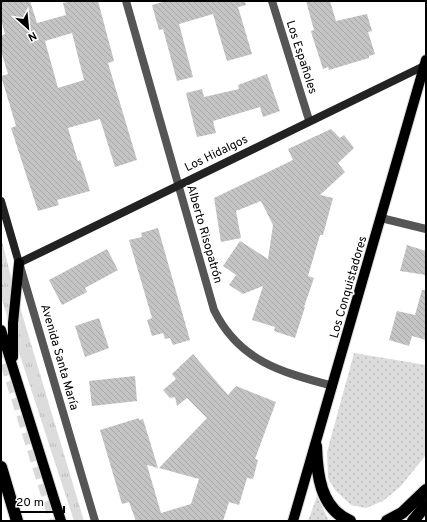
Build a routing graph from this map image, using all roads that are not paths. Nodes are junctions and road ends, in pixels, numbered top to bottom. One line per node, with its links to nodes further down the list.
1 (126, 1): 5 (street, Alberto Risopatrón)
2 (272, 1): 4 (street, Los Españoles)
3 (425, 63): 4 (street, Los Hidalgos); 7 (main road, Los Conquistadores)
4 (309, 120): 5 (street, Los Hidalgos)
5 (178, 185): 9 (street, Los Hidalgos); 12 (street, Alberto Risopatrón)
6 (1, 201): 9 (street, Avenida Santa María)
7 (381, 218): 8 (street); 12 (main road, Los Conquistadores)
8 (426, 229)
9 (19, 263): 11 (main road); 19 (street, Avenida Santa María)
10 (1, 330): 11 (main road)
11 (13, 370): 18 (main road)
12 (333, 386): 13 (main road, Los Conquistadores)
13 (316, 446): 20 (main road, Los Conquistadores); 21 (highway)
14 (1, 467): 17 (highway)
15 (426, 490): 22 (highway)
16 (426, 505): 23 (highway)
17 (17, 521)
18 (60, 521)
19 (95, 521)
20 (293, 521)
21 (350, 521)
22 (387, 521)
23 (413, 521)

